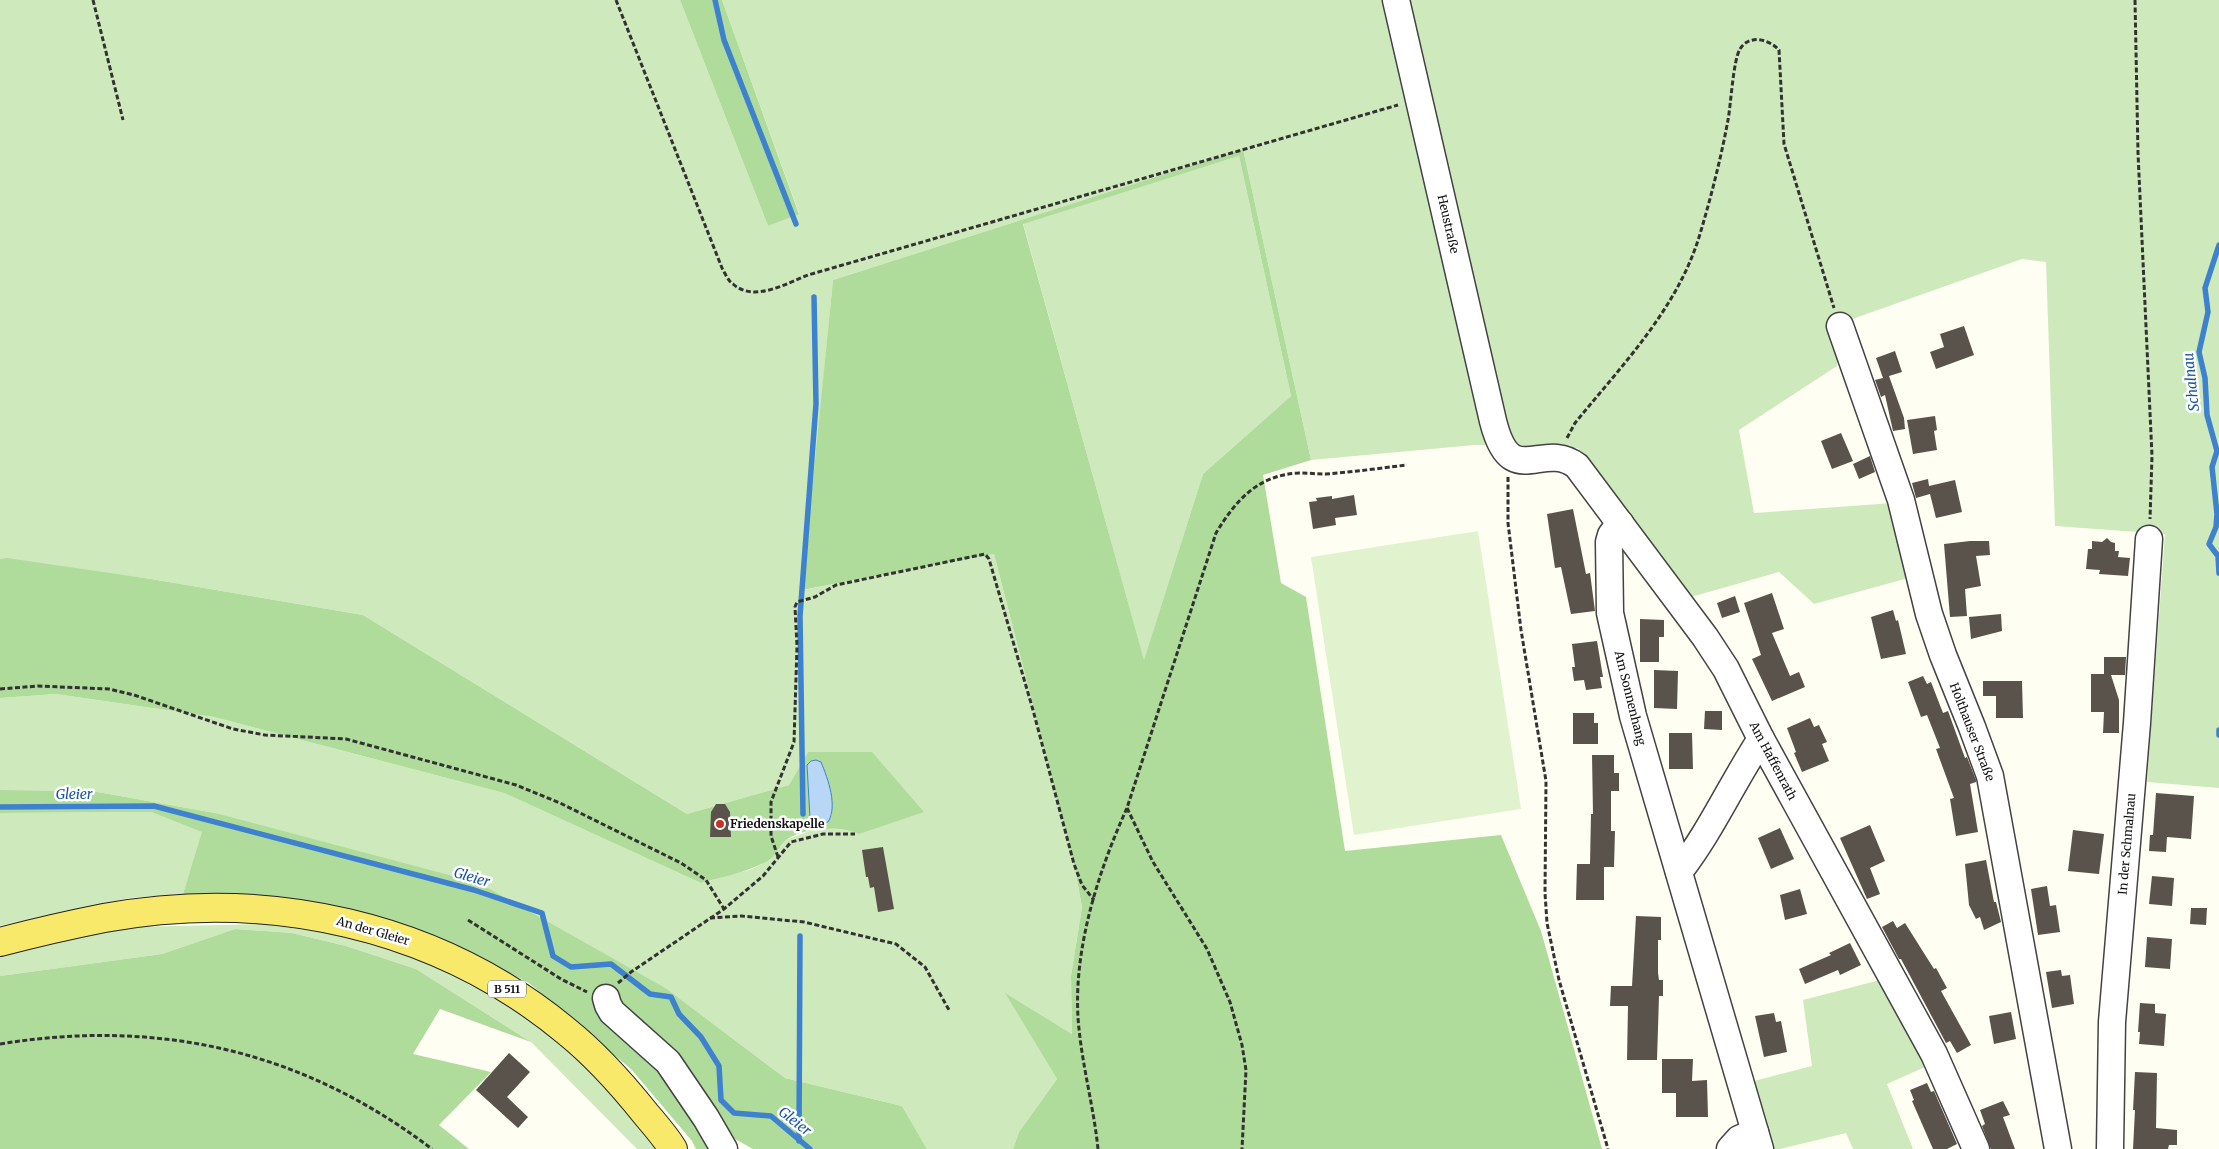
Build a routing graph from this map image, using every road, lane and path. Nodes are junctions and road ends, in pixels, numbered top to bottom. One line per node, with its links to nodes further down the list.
1 (93, 0): 6 (path)
2 (616, 0): 5 (path)
3 (1396, 0): 5 (street, Heustraße)
4 (2136, 0): 12 (path)
5 (1419, 99): 8 (street, Heustraße)
6 (123, 120)
7 (1840, 326): 9 (path); 36 (street, Holthauser Straße)
8 (1504, 451): 9 (street); 33 (path)
9 (1556, 456): 11 (street, Am Haffenrath)
10 (1408, 465): 15 (path)
11 (1620, 523): 14 (street, Am Haffenrath); 18 (street, Am Sonnenhang)
12 (2149, 539): 37 (street, In der Schmalnau)
13 (0, 689): 20 (path)
14 (1760, 739): 18 (street); 35 (street, Am Haffenrath)
15 (1127, 808): 19 (path); 32 (path)
16 (855, 834): 17 (path)
17 (778, 857): 19 (path); 20 (path)
18 (1679, 872): 27 (street, Am Sonnenhang)
19 (1094, 900): 31 (path)
20 (724, 909): 21 (path)
21 (710, 918): 24 (path); 25 (path)
22 (468, 920): 24 (path)
23 (0, 942): 29 (main road, An der Gleier / B 511)
24 (614, 988): 30 (street)
25 (949, 1010)
26 (0, 1044): 28 (path)
27 (1757, 1140): 34 (street, Am Sonnenhang)
28 (432, 1149)
29 (673, 1149)
30 (724, 1149)
31 (1098, 1149)
32 (1242, 1149)
33 (1608, 1149)
34 (1730, 1149)
35 (1976, 1149)
36 (2058, 1149)
37 (2110, 1149)

